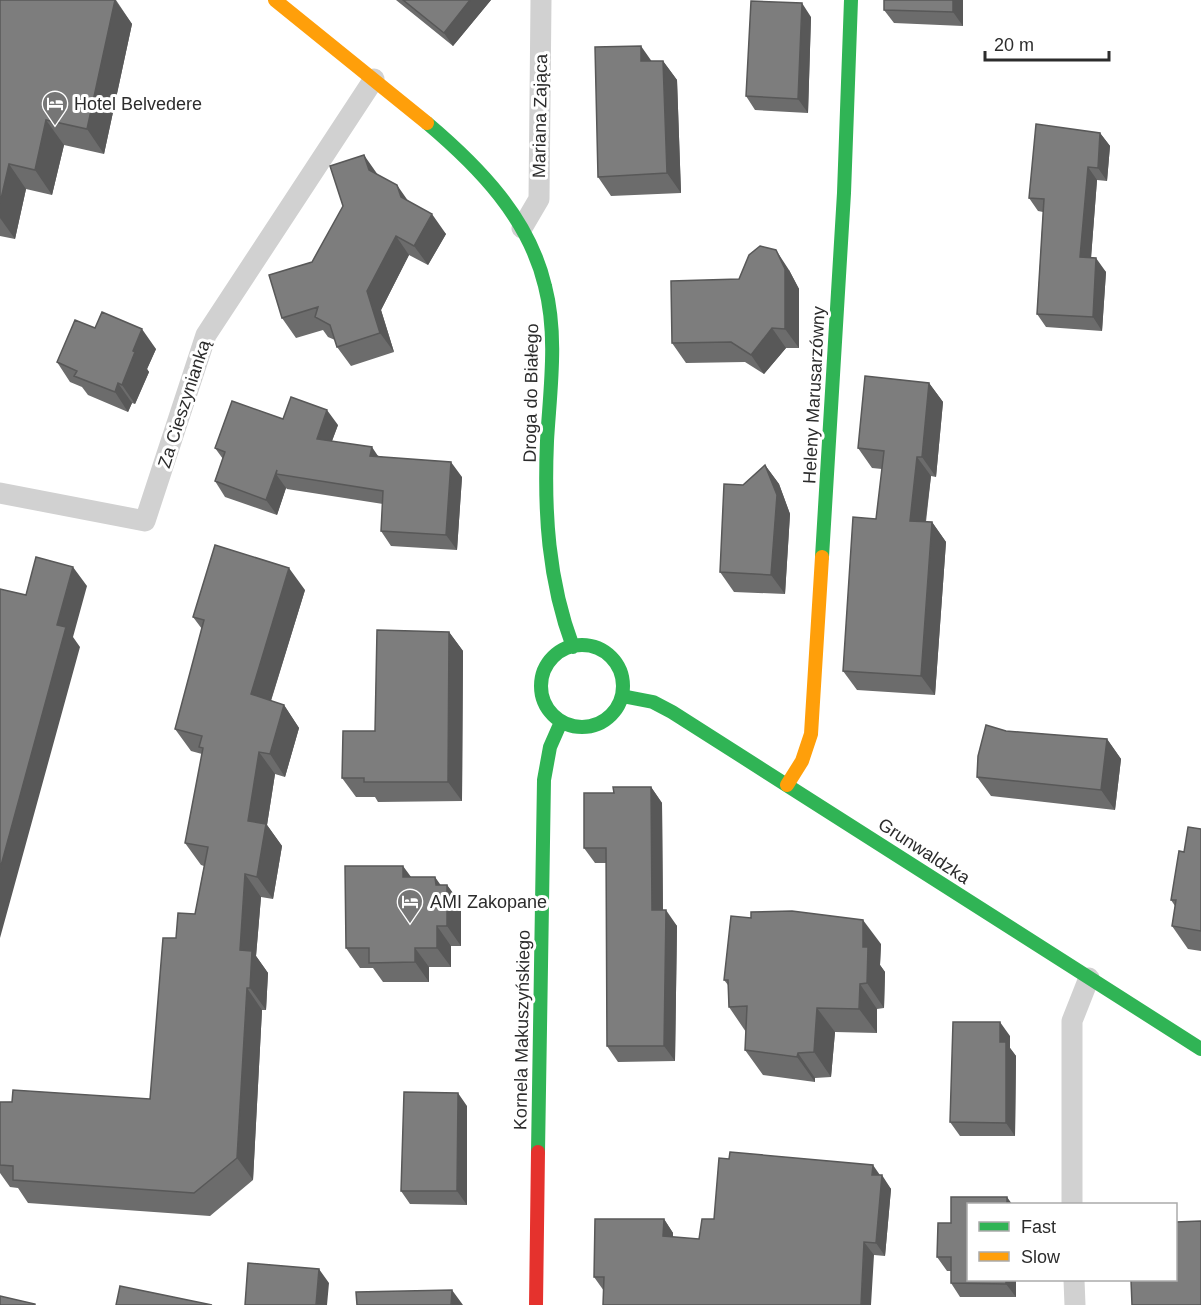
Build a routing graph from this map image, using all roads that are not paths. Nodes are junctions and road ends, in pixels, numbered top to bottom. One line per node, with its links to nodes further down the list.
1 (275, 0): 4 (street, Droga do Białego)
2 (541, 0): 5 (lane, Mariana Zająca)
3 (851, 0): 10 (street, Heleny Marusarzówny)
4 (374, 79): 5 (street, Droga do Białego); 6 (lane, Za Cieszynianką)
5 (522, 228): 7 (street, Droga do Białego)
6 (0, 493)
7 (573, 647): 8 (street); 9 (street)
8 (622, 696): 9 (street); 10 (street, Grunwaldzka)
9 (561, 722): 15 (street, Kornela Makuszyńskiego)
10 (787, 785): 11 (street, Grunwaldzka)
11 (1089, 978): 12 (street, Grunwaldzka); 13 (lane)
12 (1201, 1049)
13 (1072, 1203)
14 (1074, 1281): 16 (lane)
15 (536, 1305)
16 (1075, 1305)

